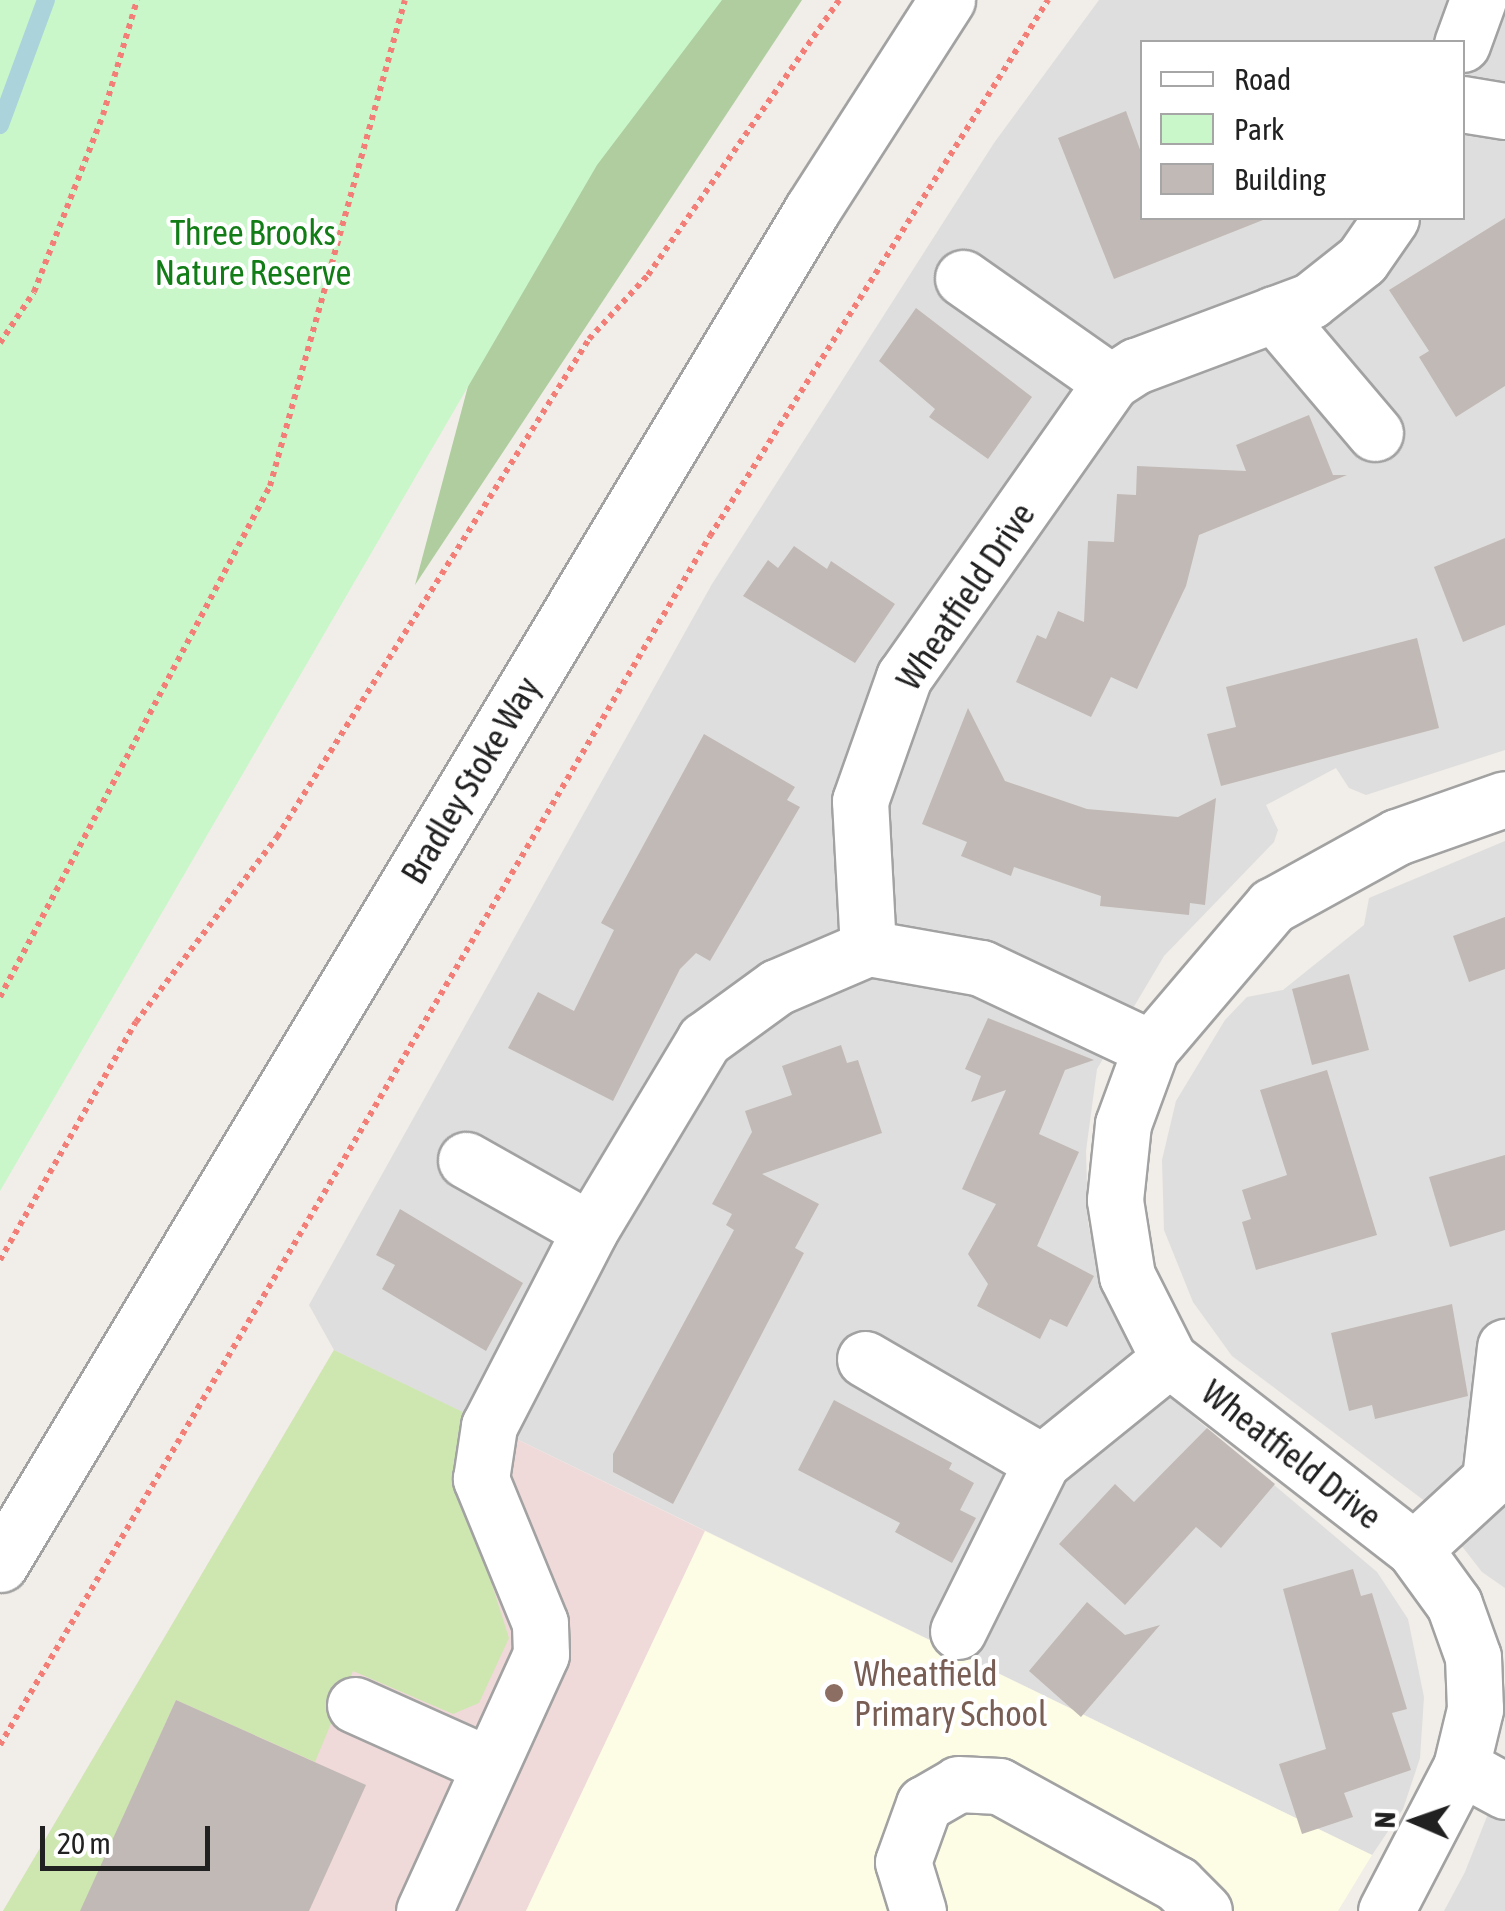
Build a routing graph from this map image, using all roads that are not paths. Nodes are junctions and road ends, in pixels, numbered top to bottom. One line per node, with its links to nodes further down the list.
1 (948, 0): 21 (street, Bradley Stoke Way)
2 (1478, 0): 3 (street)
3 (1463, 40)
4 (1465, 105): 5 (street)
5 (1505, 112)
6 (1390, 220): 8 (street, Wheatfield Drive)
7 (963, 278): 9 (street)
8 (1274, 314): 9 (street, Wheatfield Drive); 10 (street)
9 (1112, 382): 12 (street, Wheatfield Drive)
10 (1374, 433)
11 (1505, 799): 13 (street, Wheatfield Drive)
12 (868, 948): 13 (street); 15 (street)
13 (1151, 1048): 18 (street, Wheatfield Drive)
14 (466, 1160): 15 (street)
15 (590, 1230): 24 (street)
16 (1505, 1347): 20 (street, Wheatfield Drive)
17 (864, 1359): 19 (street)
18 (1170, 1359): 19 (street, Wheatfield Drive); 20 (street, Wheatfield Drive)
19 (1042, 1462): 22 (street, Wheatfield Drive)
20 (1414, 1549): 25 (street, Wheatfield Drive)
21 (0, 1564)
22 (958, 1631)
23 (355, 1705): 24 (street)
24 (489, 1765): 26 (street)
25 (1483, 1779): 29 (street, Wheatfield Drive)
26 (424, 1911)
27 (918, 1911): 28 (street)
28 (1204, 1911)
29 (1386, 1911)

